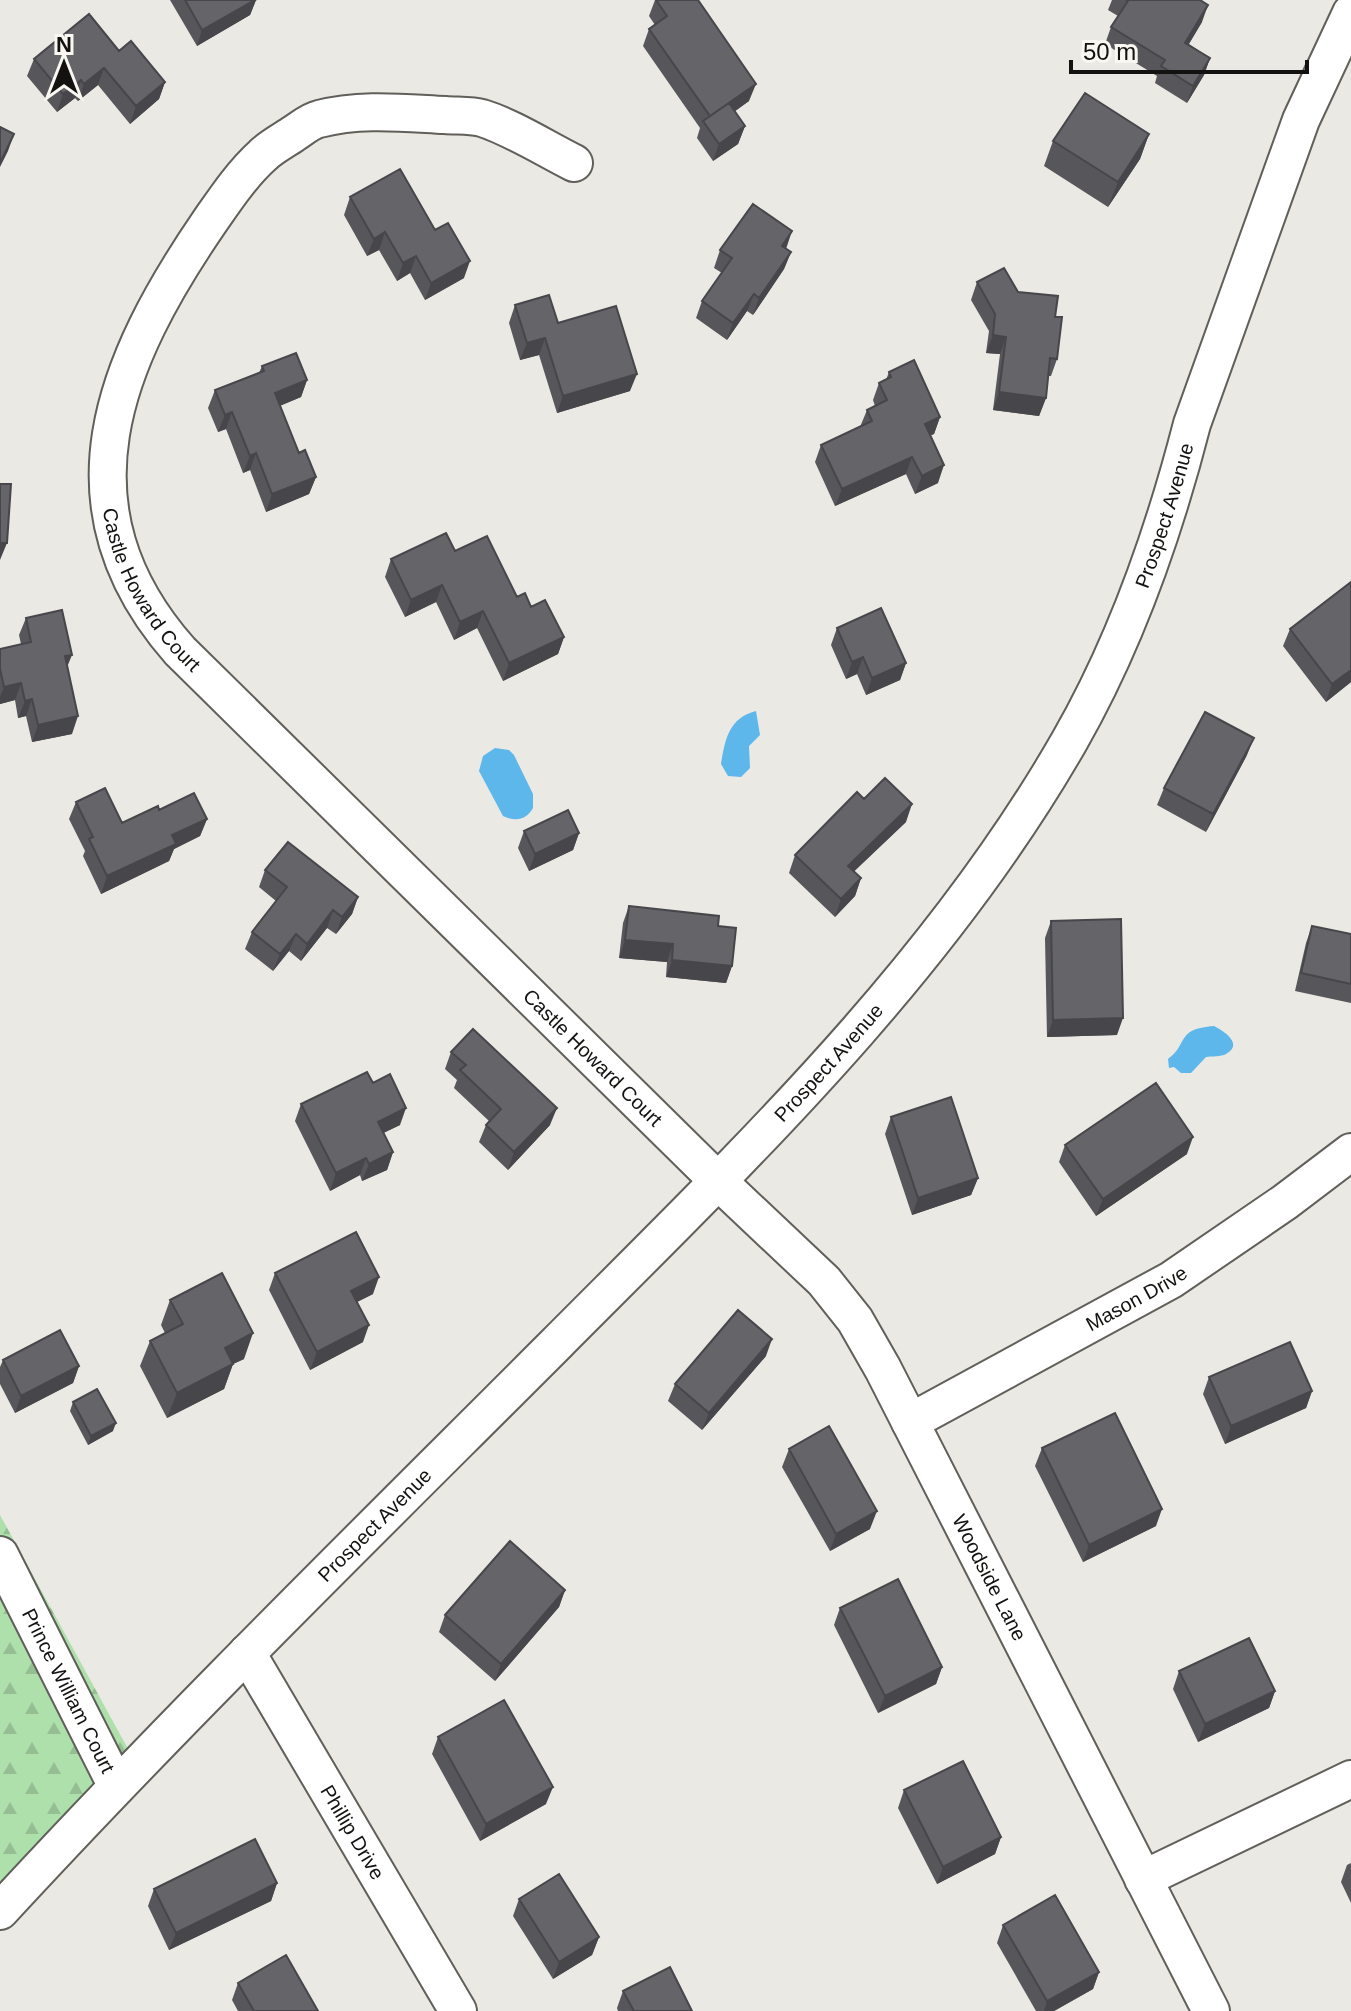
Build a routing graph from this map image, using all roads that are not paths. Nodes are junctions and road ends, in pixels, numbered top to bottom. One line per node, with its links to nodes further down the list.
1 (1351, 13): 4 (street, Prospect Avenue)
2 (574, 163): 4 (street, Castle Howard Court)
3 (1351, 1152): 5 (street, Mason Drive)
4 (718, 1181): 5 (street, Woodside Lane); 7 (street, Prospect Avenue)
5 (910, 1422): 10 (street, Woodside Lane)
6 (0, 1555): 9 (street, Prince William Court)
7 (247, 1653): 9 (street, Prospect Avenue); 12 (street, Phillip Drive)
8 (1351, 1779): 10 (street)
9 (116, 1785): 11 (street, Prospect Avenue)
10 (1143, 1879): 13 (street, Woodside Lane)
11 (0, 1911)
12 (458, 2011)
13 (1211, 2011)

